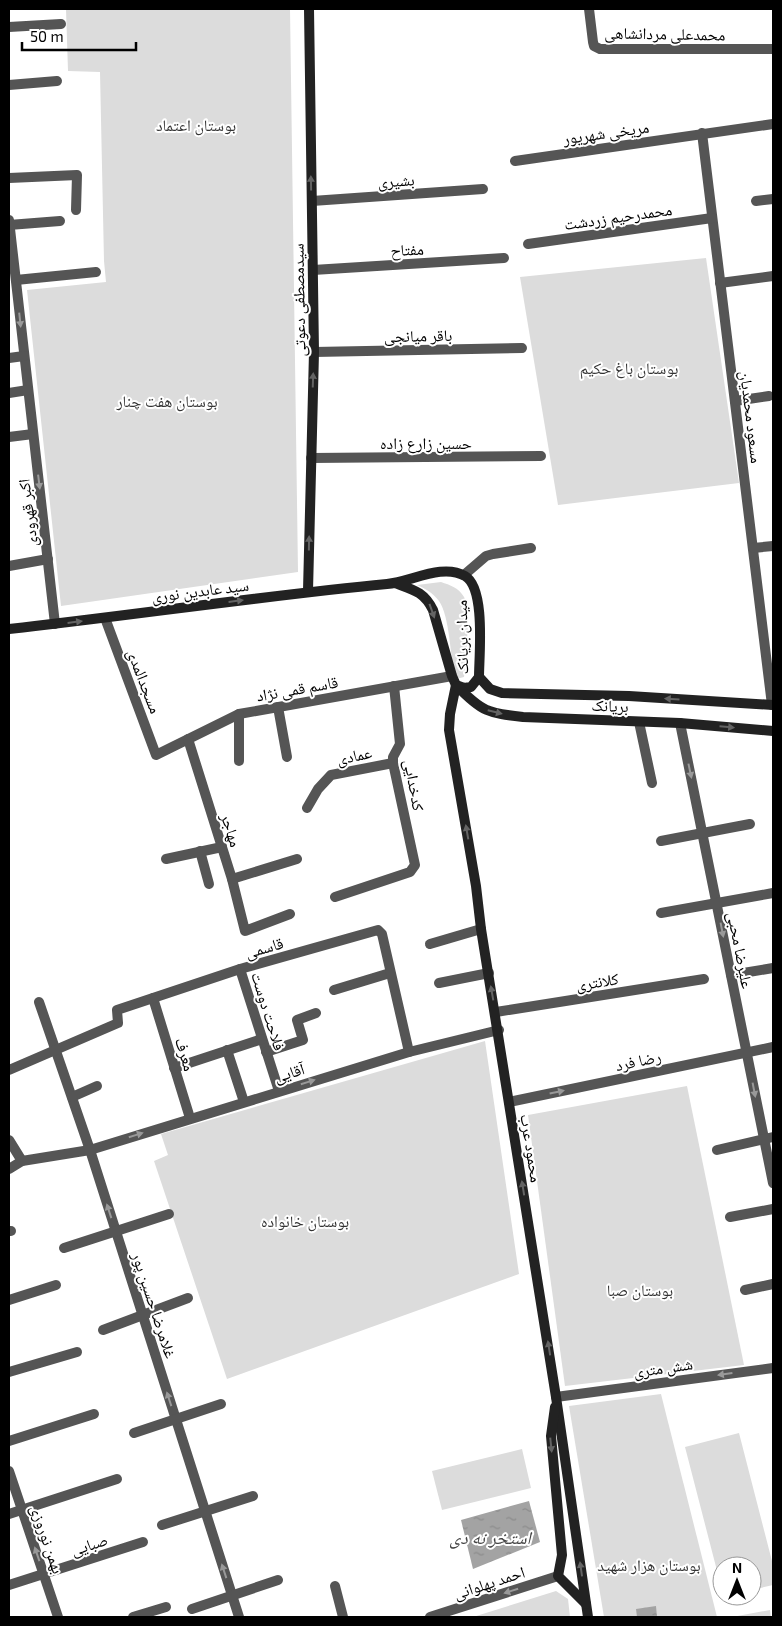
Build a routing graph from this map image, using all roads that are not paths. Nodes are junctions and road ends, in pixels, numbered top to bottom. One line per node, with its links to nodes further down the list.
1 (308, 9): 15 (main road, سیدمصطفی دعوتی, one-way to 1)
2 (589, 9): 5 (street, محمدعلی مردانشاهی)
3 (61, 24): 4 (street)
4 (9, 27)
5 (773, 49)
6 (57, 81): 7 (street)
7 (9, 84)
8 (773, 124): 9 (street, مریخی شهریور)
9 (702, 134): 10 (street, مریخی شهریور); 17 (street, مسعود محمدیان)
10 (515, 161)
11 (9, 178): 16 (street)
12 (483, 189): 15 (street, بشیری)
13 (773, 199): 14 (street)
14 (756, 201)
15 (312, 202): 24 (main road, سیدمصطفی دعوتی)
16 (76, 210)
17 (712, 218): 21 (street, محمدرحیم زردشت); 28 (street, مسعود محمدیان)
18 (9, 220): 20 (street, اکبر قهرودی)
19 (60, 221): 20 (street)
20 (9, 225): 23 (street, اکبر قهرودی)
21 (528, 244)
22 (504, 258): 24 (street, مفتاح)
23 (11, 267): 27 (street, اکبر قهرودی)
24 (313, 270): 31 (main road, سیدمصطفی دعوتی)
25 (96, 272): 27 (street)
26 (773, 276): 28 (street)
27 (16, 280): 29 (street, اکبر قهرودی)
28 (720, 283): 37 (street, مسعود محمدیان)
29 (13, 296): 32 (street, اکبر قهرودی, one-way to 32)
30 (522, 348): 31 (street, باقر میانجی)
31 (314, 352): 41 (main road, سیدمصطفی دعوتی, one-way to 31)
32 (24, 356): 33 (street); 34 (street, اکبر قهرودی)
33 (9, 358)
34 (28, 390): 35 (street); 38 (street, اکبر قهرودی)
35 (9, 392)
36 (769, 396): 37 (street)
37 (735, 401): 44 (street, مسعود محمدیان)
38 (33, 434): 39 (street); 45 (street, اکبر قهرودی, one-way to 45)
39 (9, 438)
40 (541, 456): 41 (street, حسین زارع زاده)
41 (311, 458): 49 (main road, سیدمصطفی دعوتی, one-way to 41)
42 (773, 546): 44 (street)
43 (532, 548): 47 (street)
44 (753, 548): 56 (street, مسعود محمدیان)
45 (48, 559): 46 (street); 51 (street, اکبر قهرودی)
46 (9, 566)
47 (464, 576): 48 (main road, میدان بریانک); 53 (main road, میدان بریانک)
48 (396, 583): 49 (main road, سید عابدین نوری); 54 (main road, میدان بریانک, one-way to 54)
49 (308, 592): 50 (main road, سید عابدین نوری, one-way to 49)
50 (105, 618): 51 (main road, سید عابدین نوری, one-way to 50); 63 (street, مسجدالمدی)
51 (55, 624): 52 (main road, سید عابدین نوری)
52 (9, 629)
53 (479, 678): 54 (main road, میدان بریانک); 56 (main road, بریانک, one-way to 53)
54 (454, 681): 55 (street, قاسم قمی نژاد); 59 (main road, بریانک, one-way to 59); 83 (main road, محمود عرب, one-way to 54)
55 (394, 686): 57 (street, قاسم قمی نژاد); 66 (street, کدخدایی)
56 (773, 705)
57 (278, 707): 58 (street, قاسم قمی نژاد); 64 (street)
58 (239, 714): 62 (street, قاسم قمی نژاد); 65 (street)
59 (639, 722): 60 (main road, بریانک); 67 (street)
60 (680, 723): 61 (main road, بریانک, one-way to 61); 70 (street, علیرضا محبی, one-way to 70)
61 (773, 731)
62 (188, 739): 63 (street, قاسم قمی نژاد); 72 (street, مهاجر)
63 (156, 755)
64 (286, 757)
65 (239, 761)
66 (392, 763): 68 (street, عمادی); 79 (street, کدخدایی)
67 (652, 783)
68 (308, 808)
69 (750, 824): 70 (street)
70 (702, 833): 71 (street); 80 (street, علیرضا محبی)
71 (662, 841)
72 (222, 847): 73 (street); 76 (street, مهاجر)
73 (200, 851): 74 (street); 77 (street)
74 (166, 859)
75 (297, 859): 76 (street)
76 (232, 880): 82 (street, مهاجر)
77 (209, 884)
78 (773, 893): 80 (street)
79 (335, 898)
80 (716, 903): 81 (street); 89 (street, علیرضا محبی, one-way to 89)
81 (661, 913)
82 (290, 914)
83 (481, 929): 84 (street); 88 (main road, محمود عرب)
84 (430, 944)
85 (773, 968): 89 (street)
86 (240, 969): 87 (street, قاسمی); 93 (street, قاسمی); 98 (street, فلاحت دوست)
87 (390, 972): 92 (street); 103 (street, قاسمی)
88 (489, 973): 91 (street); 95 (main road, محمود عرب, one-way to 88)
89 (731, 975): 104 (street, علیرضا محبی)
90 (704, 979): 95 (street, کلانتری)
91 (439, 983)
92 (334, 990)
93 (153, 998): 100 (street, قاسمی); 105 (street, معرف)
94 (39, 1002): 100 (street, غلامرضا حسین پور)
95 (496, 1012): 97 (main road, محمود عرب)
96 (316, 1013): 102 (street)
97 (498, 1030): 103 (street, آقایی); 111 (main road, محمود عرب)
98 (262, 1039): 101 (street); 102 (street, فلاحت دوست)
99 (773, 1047): 104 (street, رضا فرد)
100 (55, 1050): 106 (street); 109 (street, غلامرضا حسین پور)
101 (227, 1050): 105 (street); 110 (street)
102 (266, 1052): 108 (street, فلاحت دوست)
103 (409, 1052): 108 (street, آقایی, one-way to 103)
104 (747, 1052): 111 (street, رضا فرد, one-way to 104); 113 (street, علیرضا محبی, one-way to 113)
105 (174, 1068): 112 (street, معرف)
106 (9, 1070)
107 (97, 1086): 109 (street)
108 (279, 1091): 110 (street, آقایی)
109 (72, 1097): 115 (street, غلامرضا حسین پور)
110 (244, 1102): 112 (street, آقایی)
111 (509, 1102): 135 (main road, محمود عرب, one-way to 111)
112 (190, 1118): 115 (street, آقایی, one-way to 112)
113 (769, 1138): 116 (street); 119 (street, علیرضا محبی)
114 (9, 1140): 117 (street)
115 (90, 1150): 117 (street, آقایی); 123 (street, غلامرضا حسین پور, one-way to 115)
116 (717, 1150)
117 (22, 1161): 118 (street, آقایی)
118 (9, 1168)
119 (773, 1183)
120 (773, 1209): 122 (street)
121 (169, 1214): 123 (street)
122 (730, 1217)
123 (116, 1232): 124 (street); 130 (street, غلامرضا حسین پور)
124 (64, 1248)
125 (773, 1284): 127 (street)
126 (56, 1285): 129 (street)
127 (745, 1290)
128 (188, 1298): 130 (street)
129 (9, 1300)
130 (143, 1316): 131 (street); 138 (street, غلامرضا حسین پور, one-way to 130)
131 (103, 1330)
132 (77, 1352): 134 (street)
133 (773, 1368): 135 (street, شش متری, one-way to 135)
134 (9, 1372)
135 (556, 1396): 150 (main road, one-way to 150); 155 (main road, محمود عرب, one-way to 135)
136 (221, 1404): 138 (street)
137 (94, 1414): 140 (street)
138 (176, 1419): 139 (street); 145 (street, غلامرضا حسین پور)
139 (134, 1432)
140 (9, 1441)
141 (9, 1471): 144 (street, بهمن نوروزی)
142 (117, 1480): 144 (street)
143 (253, 1496): 145 (street)
144 (22, 1510): 146 (street); 149 (street, بهمن نوروزی, one-way to 144)
145 (205, 1511): 147 (street); 154 (street, غلامرضا حسین پور, one-way to 145)
146 (9, 1514)
147 (162, 1525)
148 (143, 1542): 149 (street, صبایی)
149 (44, 1574): 152 (street, صبایی); 158 (street, بهمن نوروزی)
150 (558, 1576): 155 (main road); 162 (street, احمد پهلوانی, one-way to 162)
151 (278, 1580): 154 (street)
152 (9, 1585)
153 (335, 1586): 161 (street)
154 (232, 1595): 157 (street); 160 (street, غلامرضا حسین پور)
155 (586, 1604): 163 (main road, محمود عرب)
156 (166, 1607): 159 (street)
157 (192, 1609)
158 (58, 1617)
159 (133, 1617)
160 (239, 1617)
161 (343, 1617)
162 (430, 1617)
163 (588, 1617)

